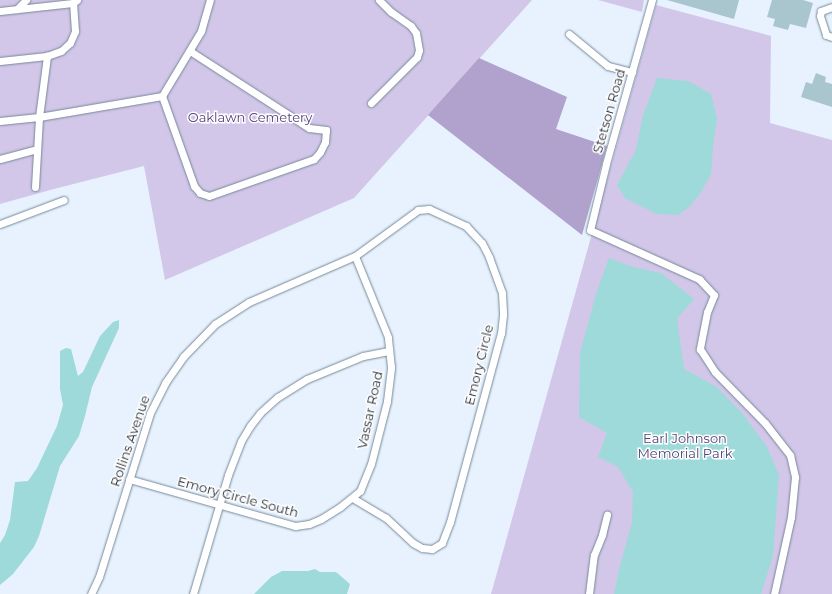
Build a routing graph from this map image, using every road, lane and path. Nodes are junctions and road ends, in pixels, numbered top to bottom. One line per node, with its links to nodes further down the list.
1 (26, 0): 7 (street)
2 (210, 0): 11 (street)
3 (379, 0): 16 (street)
4 (652, 0): 14 (street, Stetson Road)
5 (75, 2): 7 (street); 12 (street)
6 (832, 7): 10 (street)
7 (17, 9): 8 (street)
8 (0, 11)
9 (568, 34): 14 (street)
10 (832, 37)
11 (190, 51): 15 (street); 15 (street)
12 (47, 56): 13 (street); 17 (street)
13 (0, 61)
14 (632, 72): 33 (street, Stetson Road)
15 (162, 96): 17 (street)
16 (371, 103)
17 (39, 117): 18 (street); 19 (street)
18 (0, 121)
19 (37, 149): 20 (street); 21 (street)
20 (0, 159)
21 (35, 187)
22 (64, 200): 23 (street)
23 (0, 224)
24 (355, 256): 25 (street, Vassar Road); 26 (street, Rollins Avenue); 27 (street, Emory Circle)
25 (389, 351): 27 (street, Vassar Road); 28 (street)
26 (129, 479): 28 (street, Emory Circle South); 30 (street, Rollins Avenue)
27 (353, 498): 28 (street, Emory Circle South)
28 (220, 506): 31 (street)
29 (607, 515): 32 (street)
30 (91, 594)
31 (193, 594)
32 (589, 594)
33 (774, 594)

